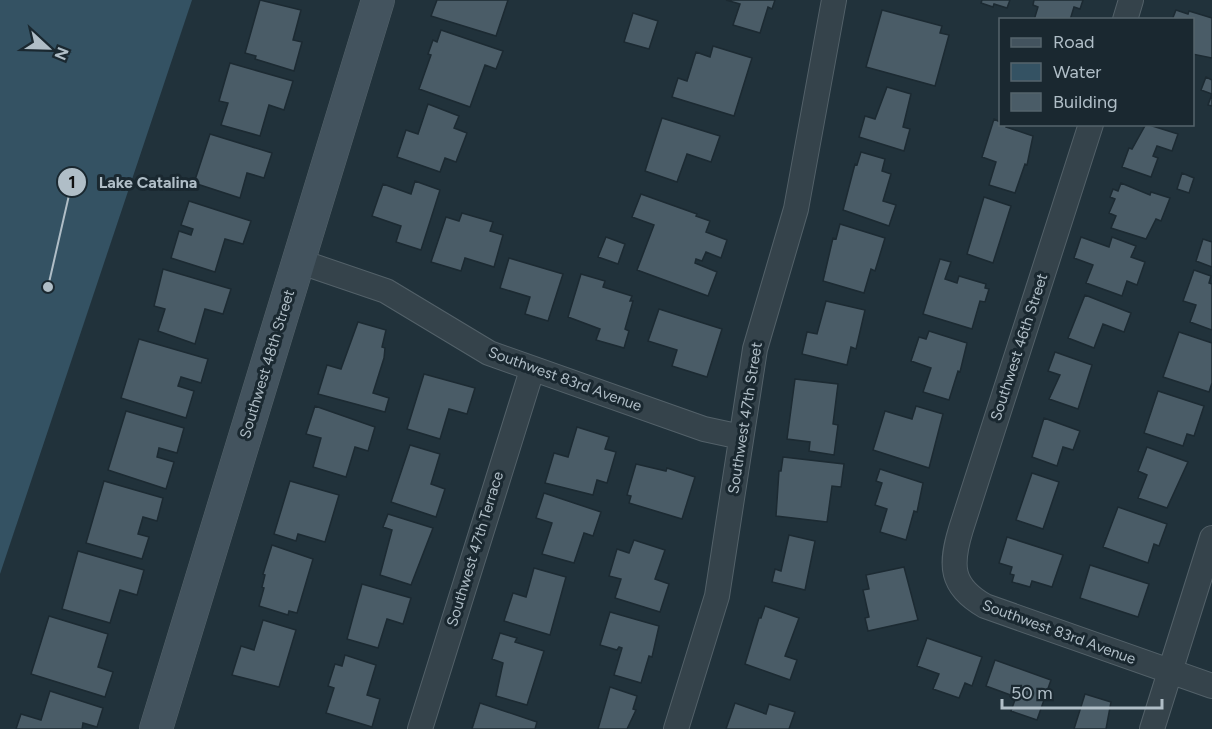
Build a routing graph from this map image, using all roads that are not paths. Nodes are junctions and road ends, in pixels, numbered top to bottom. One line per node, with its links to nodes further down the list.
1 (378, 0): 6 (street, Southwest 48th Street)
2 (834, 0): 8 (street, Southwest 47th Street)
3 (1131, 0): 4 (street)
4 (1126, 18)
5 (1090, 126): 10 (street, Southwest 46th Street)
6 (298, 261): 7 (street, Southwest 83rd Avenue); 13 (street, Southwest 48th Street)
7 (532, 369): 8 (street, Southwest 83rd Avenue); 14 (street, Southwest 47th Terrace)
8 (741, 437): 15 (street, Southwest 47th Street)
9 (1212, 538): 11 (street)
10 (955, 571): 11 (street, Southwest 83rd Avenue)
11 (1170, 671): 12 (street, Southwest 83rd Avenue); 16 (street)
12 (1212, 686)
13 (156, 729)
14 (420, 729)
15 (676, 729)
16 (1152, 729)

